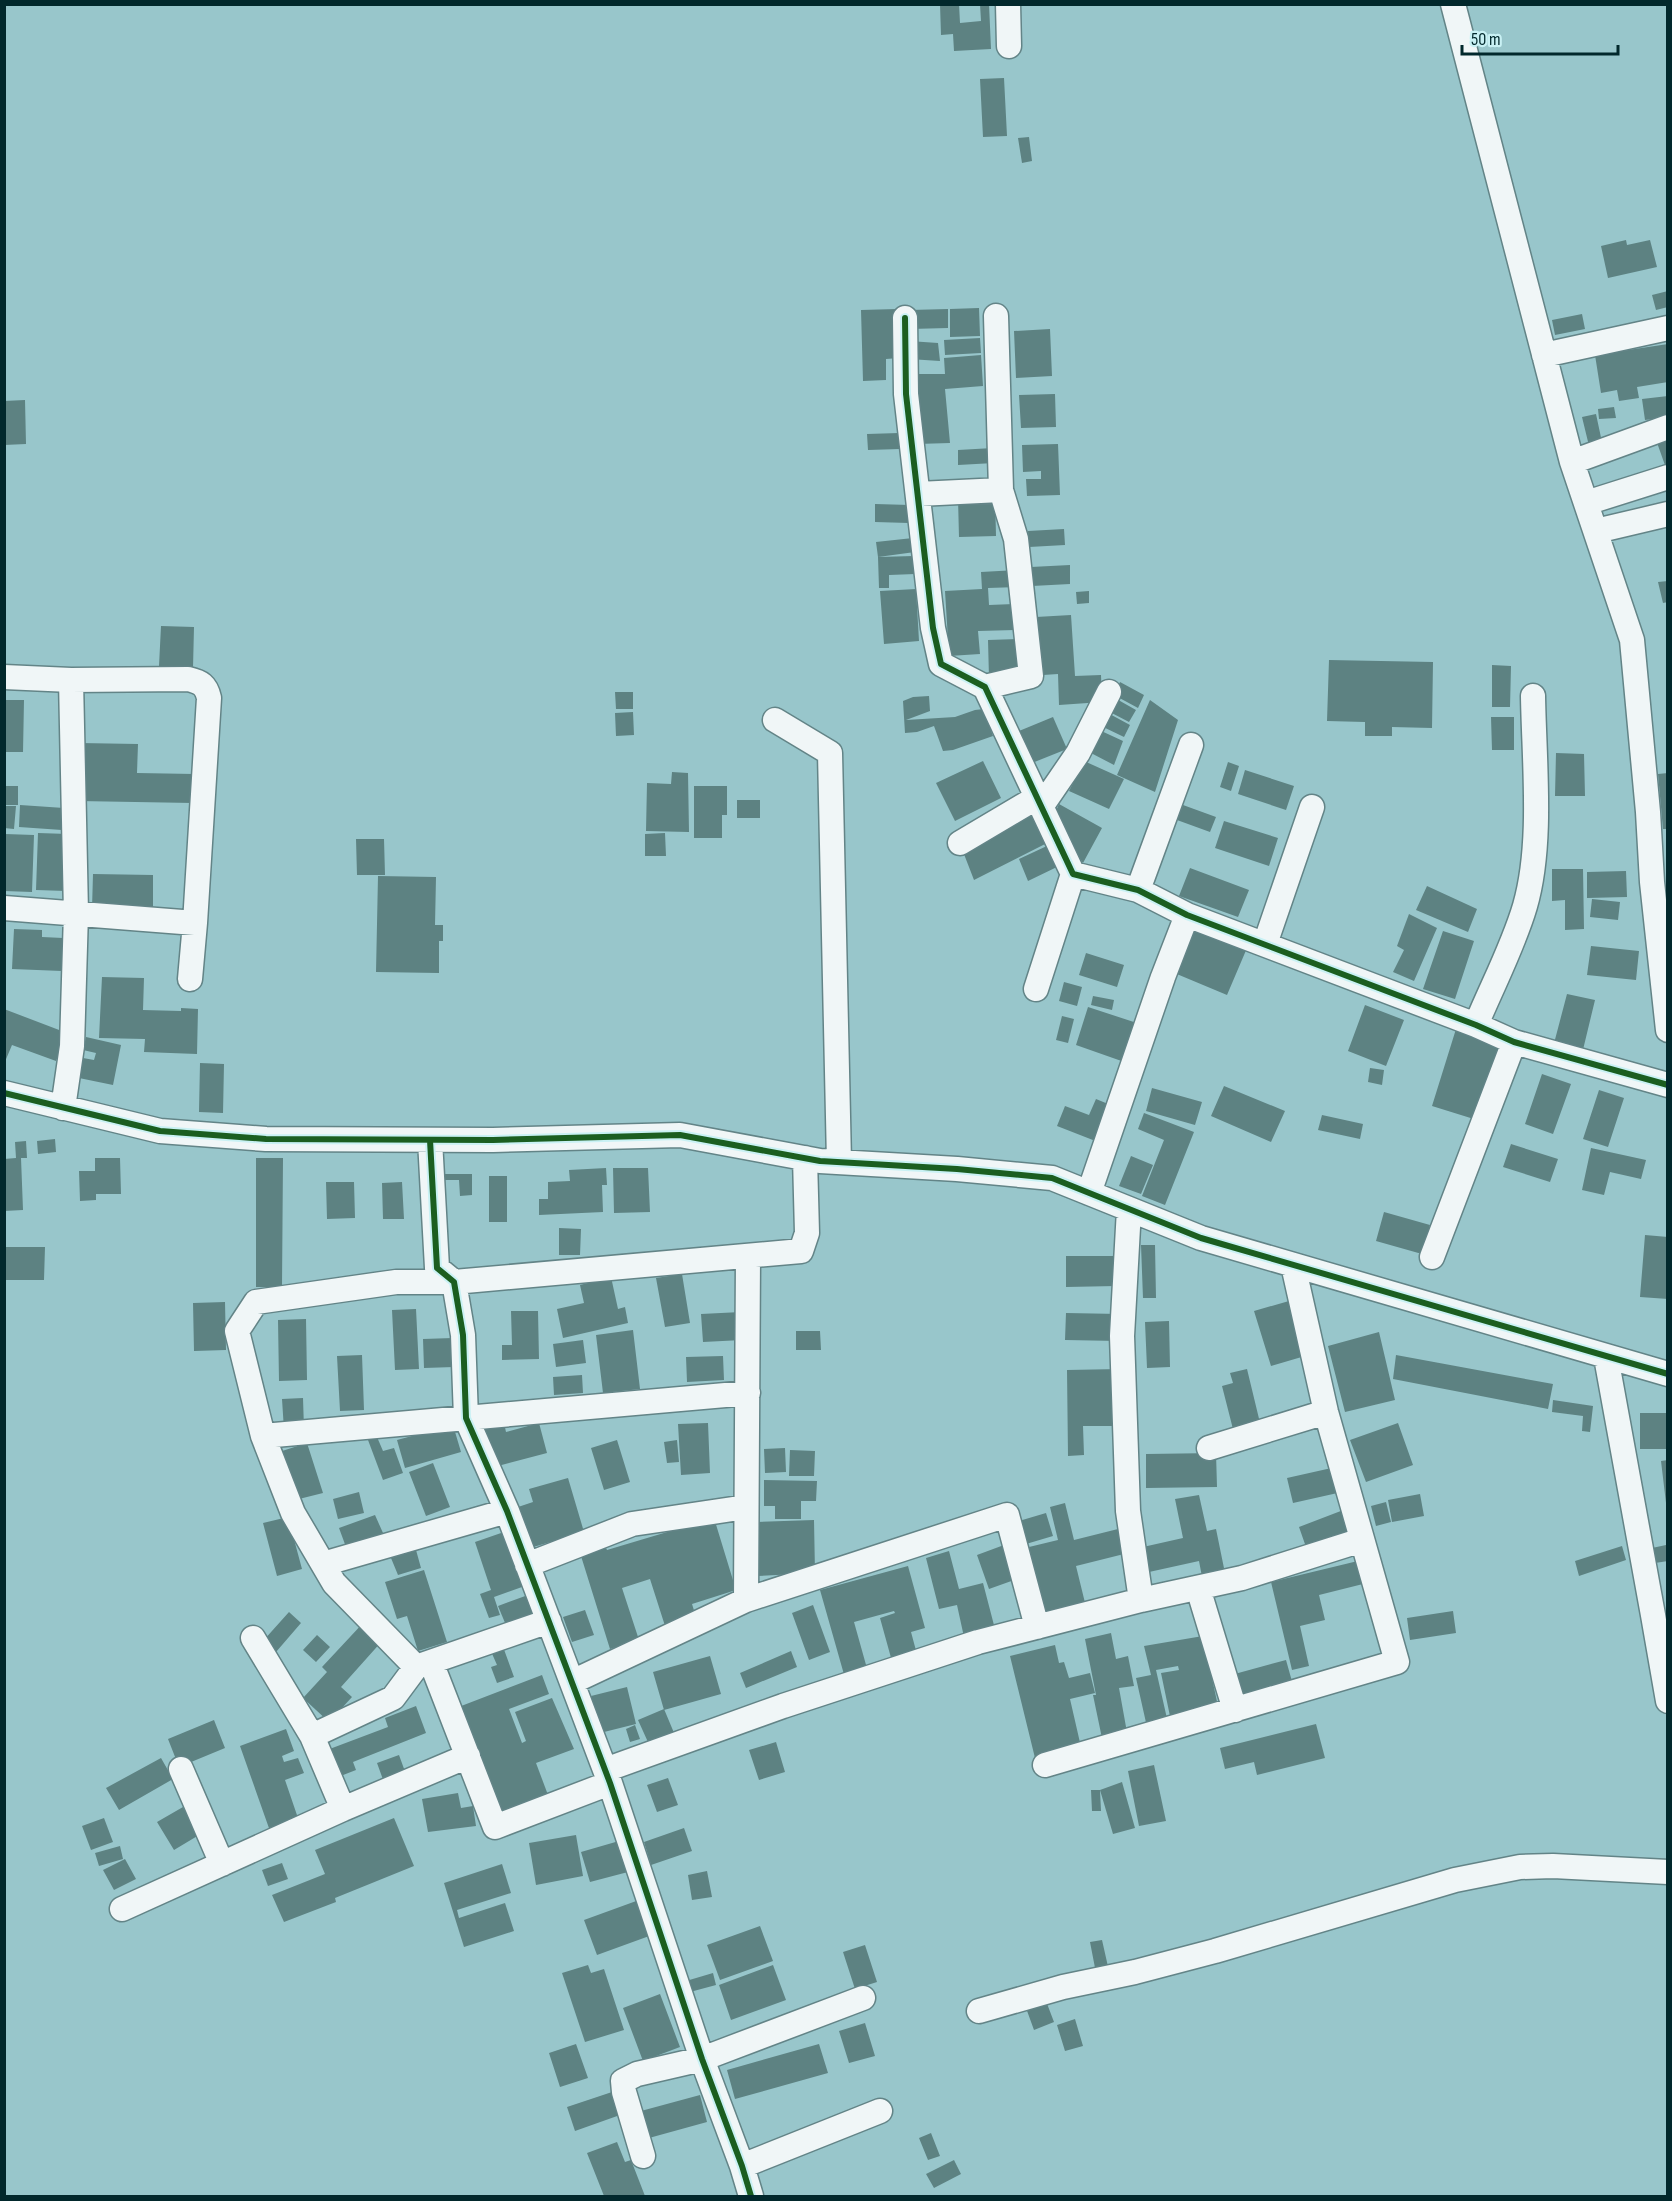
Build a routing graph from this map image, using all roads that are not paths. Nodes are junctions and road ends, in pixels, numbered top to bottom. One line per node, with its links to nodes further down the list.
1 (1008, 4): 3 (street)
2 (1453, 4): 7 (street)
3 (1008, 46)
4 (996, 316): 11 (street)
5 (905, 318): 12 (street)
6 (1668, 328): 7 (street)
7 (1544, 355): 9 (street)
8 (1668, 427): 9 (street)
9 (1572, 462): 13 (street)
10 (1668, 477): 13 (street)
11 (1001, 490): 12 (street); 18 (street)
12 (918, 494): 18 (street)
13 (1586, 503): 15 (street)
14 (1668, 513): 15 (street)
15 (1596, 531): 36 (street)
16 (4, 677): 17 (street)
17 (71, 680): 29 (street); 31 (street)
18 (985, 687): 23 (street)
19 (1109, 692): 23 (street)
20 (1533, 696): 35 (street)
21 (775, 720): 43 (street)
22 (1191, 745): 27 (street)
23 (1039, 803): 25 (street); 26 (street)
24 (1312, 807): 32 (street)
25 (960, 843)
26 (1072, 874): 27 (street); 34 (street)
27 (1138, 890): 30 (street)
28 (4, 908): 29 (street)
29 (76, 913): 31 (street); 40 (street)
30 (1187, 915): 32 (street); 44 (street)
31 (195, 923): 33 (street)
32 (1265, 944): 35 (street)
33 (190, 979)
34 (1036, 989)
35 (1476, 1025): 37 (street)
36 (1668, 1030)
37 (1514, 1042): 38 (street); 47 (street)
38 (1668, 1085)
39 (4, 1093): 40 (street)
40 (63, 1108): 41 (street)
41 (430, 1140): 42 (street); 49 (street)
42 (805, 1158): 43 (street); 46 (street)
43 (839, 1162): 44 (street)
44 (1089, 1193): 45 (street)
45 (1129, 1209): 48 (street); 64 (street)
46 (748, 1256): 49 (street); 52 (street)
47 (1432, 1257)
48 (1293, 1265): 50 (street); 53 (street)
49 (454, 1282): 54 (street); 55 (street)
50 (1606, 1357): 51 (street); 70 (street)
51 (1668, 1374)
52 (748, 1393): 54 (street); 57 (street)
53 (1326, 1412): 56 (street); 59 (street)
54 (466, 1418): 55 (street); 58 (street)
55 (263, 1436): 60 (street)
56 (1209, 1448)
57 (747, 1507): 61 (street); 63 (street)
58 (507, 1511): 60 (street); 61 (street)
59 (1362, 1540): 62 (street); 71 (street)
60 (323, 1564): 68 (street)
61 (527, 1564): 65 (street)
62 (1198, 1588): 64 (street); 71 (street)
63 (746, 1600): 66 (street); 69 (street)
64 (1141, 1600): 66 (street)
65 (549, 1621): 68 (street); 69 (street)
66 (1037, 1627): 76 (street)
67 (253, 1638): 72 (street)
68 (424, 1665): 72 (street); 73 (street)
69 (572, 1682): 76 (street)
70 (1668, 1701)
71 (1235, 1710): 74 (street)
72 (312, 1736): 77 (street)
73 (468, 1756): 76 (street); 77 (street)
74 (1045, 1765)
75 (181, 1769): 78 (street)
76 (607, 1776): 83 (street)
77 (343, 1809): 78 (street)
78 (222, 1864): 80 (street)
79 (1668, 1872): 82 (street)
80 (122, 1909)
81 (863, 1998): 83 (street)
82 (979, 2011)
83 (702, 2059): 85 (street); 86 (street)
84 (880, 2111): 86 (street)
85 (643, 2156)
86 (742, 2166): 87 (street)
87 (751, 2196)

